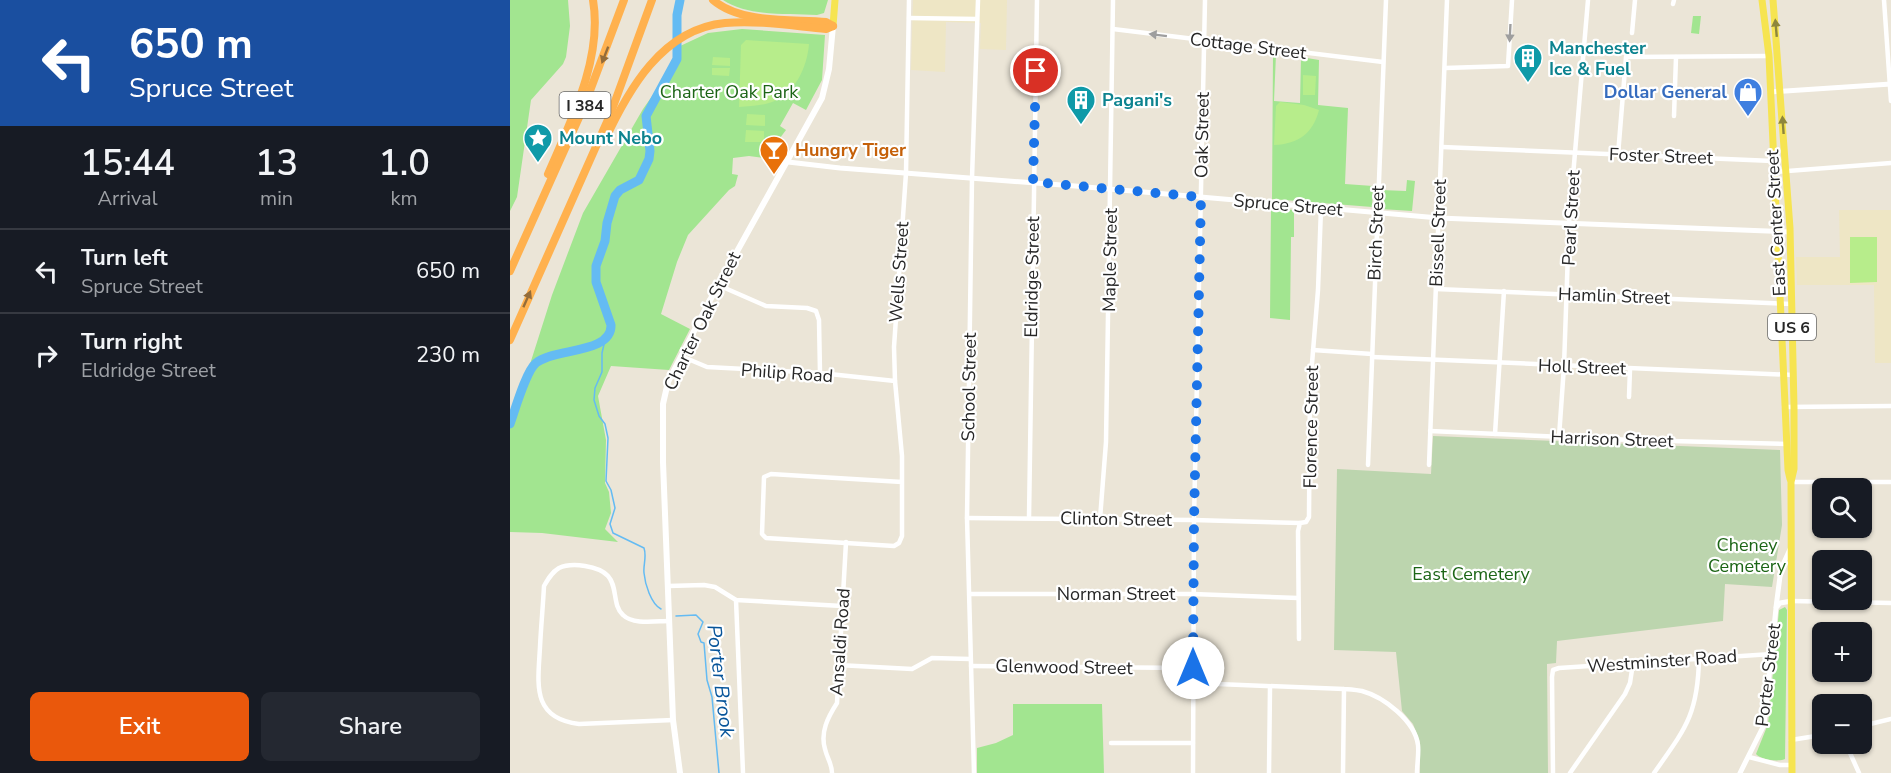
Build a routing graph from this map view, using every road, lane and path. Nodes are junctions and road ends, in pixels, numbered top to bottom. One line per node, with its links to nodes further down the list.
1 (593, 0): 51 (highway)
2 (624, 0): 51 (highway, I 384, one-way to 51)
3 (652, 0): 50 (highway, I 384)
4 (713, 0): 23 (highway)
5 (835, 0): 23 (main road, Charter Oak Street)
6 (909, 0): 21 (street, Wells Street)
7 (978, 0): 22 (street, School Street)
8 (1037, 0): 47 (street, Eldridge Street)
9 (1113, 0): 24 (street, Maple Street)
10 (1204, 0): 26 (street, Oak Street)
11 (1386, 0): 30 (street, Birch Street)
12 (1447, 0): 31 (street, Bissell Street)
13 (1512, 0): 31 (street, one-way to 31)
14 (1588, 0): 38 (street, Pearl Street)
15 (1635, 0): 25 (street)
16 (1762, 0): 20 (main road, East Center Street / US 6)
17 (1774, 0): 19 (main road, East Center Street)
18 (1884, 0): 32 (street)
19 (1774, 9): 20 (main road); 28 (main road, East Center Street / US 6, one-way to 19)
20 (1764, 10): 27 (main road, East Center Street / US 6)
21 (909, 18): 22 (street); 45 (street, Wells Street)
22 (977, 19): 46 (street, School Street)
23 (833, 26): 41 (main road, Charter Oak Street); 50 (highway)
24 (1113, 29): 26 (street, Cottage Street, one-way to 24); 48 (street, Maple Street)
25 (1632, 33)
26 (1203, 41): 30 (street, Cottage Street); 49 (street, Oak Street)
27 (1769, 56): 28 (street); 29 (street); 34 (main road, East Center Street / US 6)
28 (1778, 56): 33 (main road, East Center Street / US 6)
29 (1676, 57): 36 (street); 39 (street)
30 (1383, 62): 53 (street, Birch Street)
31 (1445, 68): 37 (street, Bissell Street)
32 (1890, 84): 33 (street); 35 (street)
33 (1781, 91): 34 (street); 43 (main road, East Center Street / US 6, one-way to 33)
34 (1770, 92): 40 (main road, East Center Street / US 6)
35 (1891, 101)
36 (1674, 116)
37 (1442, 147): 38 (street, Foster Street); 54 (street, Bissell Street)
38 (1574, 153): 39 (street, Foster Street); 55 (street, Pearl Street)
39 (1618, 155): 40 (street, Foster Street)
40 (1773, 161): 44 (main road, East Center Street / US 6)
41 (788, 162): 45 (street, Spruce Street); 59 (main road, Charter Oak Street)
42 (1891, 163): 43 (street)
43 (1786, 171): 44 (street); 57 (main road, East Center Street / US 6)
44 (1773, 172): 56 (main road, East Center Street / US 6)
45 (906, 173): 46 (street, Spruce Street); 76 (street, Wells Street)
46 (972, 177): 47 (street, Spruce Street); 90 (street, School Street)
47 (1033, 182): 48 (street, Spruce Street); 91 (street, Eldridge Street)
48 (1111, 189): 49 (street, Spruce Street); 92 (street, Maple Street)
49 (1201, 197): 52 (street, Spruce Street); 93 (street, Oak Street)
50 (569, 207): 65 (highway, I 384, one-way to 50)
51 (539, 208): 58 (highway, I 384)
52 (1321, 208): 53 (street, Spruce Street); 66 (street, Florence Street)
53 (1377, 212): 54 (street, Spruce Street); 68 (street, Birch Street)
54 (1439, 218): 55 (street, Spruce Street); 60 (street, Bissell Street)
55 (1569, 223): 56 (street, Spruce Street); 62 (street, Pearl Street)
56 (1776, 231): 57 (street, Spruce Street); 63 (main road, East Center Street / US 6)
57 (1790, 232): 64 (main road, East Center Street / US 6)
58 (510, 271)
59 (718, 285): 67 (main road, Charter Oak Street); 73 (street)
60 (1436, 289): 61 (street, Hamlin Street); 69 (street, Bissell Street)
61 (1504, 291): 62 (street, Hamlin Street); 70 (street)
62 (1567, 294): 63 (street, Hamlin Street); 71 (street, Pearl Street)
63 (1780, 303): 64 (street, Hamlin Street); 74 (main road, East Center Street / US 6)
64 (1792, 304): 75 (main road, East Center Street / US 6)
65 (510, 340)
66 (1313, 350): 68 (street, Holl Street); 94 (street, Florence Street)
67 (681, 356): 73 (street, Philip Road); 97 (main road, Charter Oak Street)
68 (1372, 356): 69 (street, Holl Street); 85 (street, Birch Street)
69 (1433, 360): 70 (street, Holl Street); 81 (street, Bissell Street)
70 (1500, 363): 71 (street, Holl Street); 82 (street)
71 (1564, 366): 72 (street, Holl Street); 83 (street, Pearl Street)
72 (1630, 369): 74 (street, Holl Street); 77 (street)
73 (820, 374): 76 (street, Philip Road)
74 (1783, 374): 75 (street, Holl Street); 80 (main road, East Center Street / US 6)
75 (1793, 375): 78 (main road, East Center Street / US 6)
76 (895, 381): 87 (street, Wells Street)
77 (1629, 397)
78 (1794, 406): 79 (street); 80 (street); 84 (main road, East Center Street / US 6)
79 (1891, 406)
80 (1784, 407): 84 (main road, East Center Street / US 6)
81 (1430, 431): 82 (street, Harrison Street); 86 (street, Bissell Street)
82 (1495, 434): 83 (street, Harrison Street)
83 (1559, 437): 84 (street, Harrison Street)
84 (1790, 444): 88 (main road, East Center Street / US 6)
85 (1368, 465)
86 (1429, 465)
87 (902, 482): 95 (street, Wells Street); 95 (street)
88 (1791, 482): 89 (street); 96 (main road, East Center Street / US 6)
89 (1891, 482)
90 (968, 518): 91 (street, Clinton Street); 98 (street, School Street)
91 (1029, 518): 92 (street, Clinton Street)
92 (1100, 519): 93 (street, Clinton Street)
93 (1194, 520): 94 (street, Clinton Street); 99 (street, Oak Street)
94 (1300, 523): 100 (street, Florence Street)
95 (846, 542): 104 (street, Ansaldi Road)
96 (1792, 545): 102 (main road, East Center Street / US 6); 105 (street, Porter Street)
97 (668, 586): 101 (street); 106 (main road, Charter Oak Street)
98 (970, 594): 99 (street, Norman Street); 110 (street, School Street)
99 (1193, 594): 100 (street, Norman Street); 114 (street, Oak Street)
100 (1298, 598): 107 (street, Florence Street)
101 (736, 600): 104 (street); 129 (street)
102 (1792, 601): 103 (street); 105 (street, Porter Street); 122 (main road, East Center Street / US 6)
103 (1891, 603)
104 (842, 606): 112 (street, Ansaldi Road)
105 (1776, 608): 108 (street, Porter Street)
106 (669, 621): 119 (main road, Charter Oak Street); 119 (street)
107 (1299, 639)
108 (1772, 654): 109 (street, Westminster Road); 126 (street, Porter Street)
109 (1699, 658): 111 (street, Westminster Road); 138 (street)
110 (970, 659): 112 (street); 113 (street, School Street)
111 (1633, 663): 136 (street, Westminster Road); 137 (street)
112 (838, 665): 130 (street, Ansaldi Road)
113 (970, 666): 114 (street, Glenwood Street); 131 (street, School Street)
114 (1193, 668): 115 (street, Oak Street)
115 (1193, 683): 116 (street); 124 (street, Oak Street)
116 (1270, 687): 117 (street); 133 (street)
117 (1344, 689): 134 (street); 135 (street)
118 (1891, 719): 120 (street)
119 (673, 720): 128 (main road, Charter Oak Street)
120 (1872, 724)
121 (1812, 737): 122 (street)
122 (1791, 740): 127 (main road, East Center Street / US 6)
123 (1111, 743): 124 (street)
124 (1193, 743): 132 (street, Oak Street)
125 (1850, 754): 140 (street)
126 (1749, 758): 127 (street); 139 (street, Porter Street)
127 (1791, 769)
128 (680, 773)
129 (743, 773)
130 (832, 773)
131 (975, 773)
132 (1192, 773)
133 (1269, 773)
134 (1343, 773)
135 (1417, 773)
136 (1553, 773)
137 (1570, 773)
138 (1654, 773)
139 (1740, 773)
140 (1858, 773)

